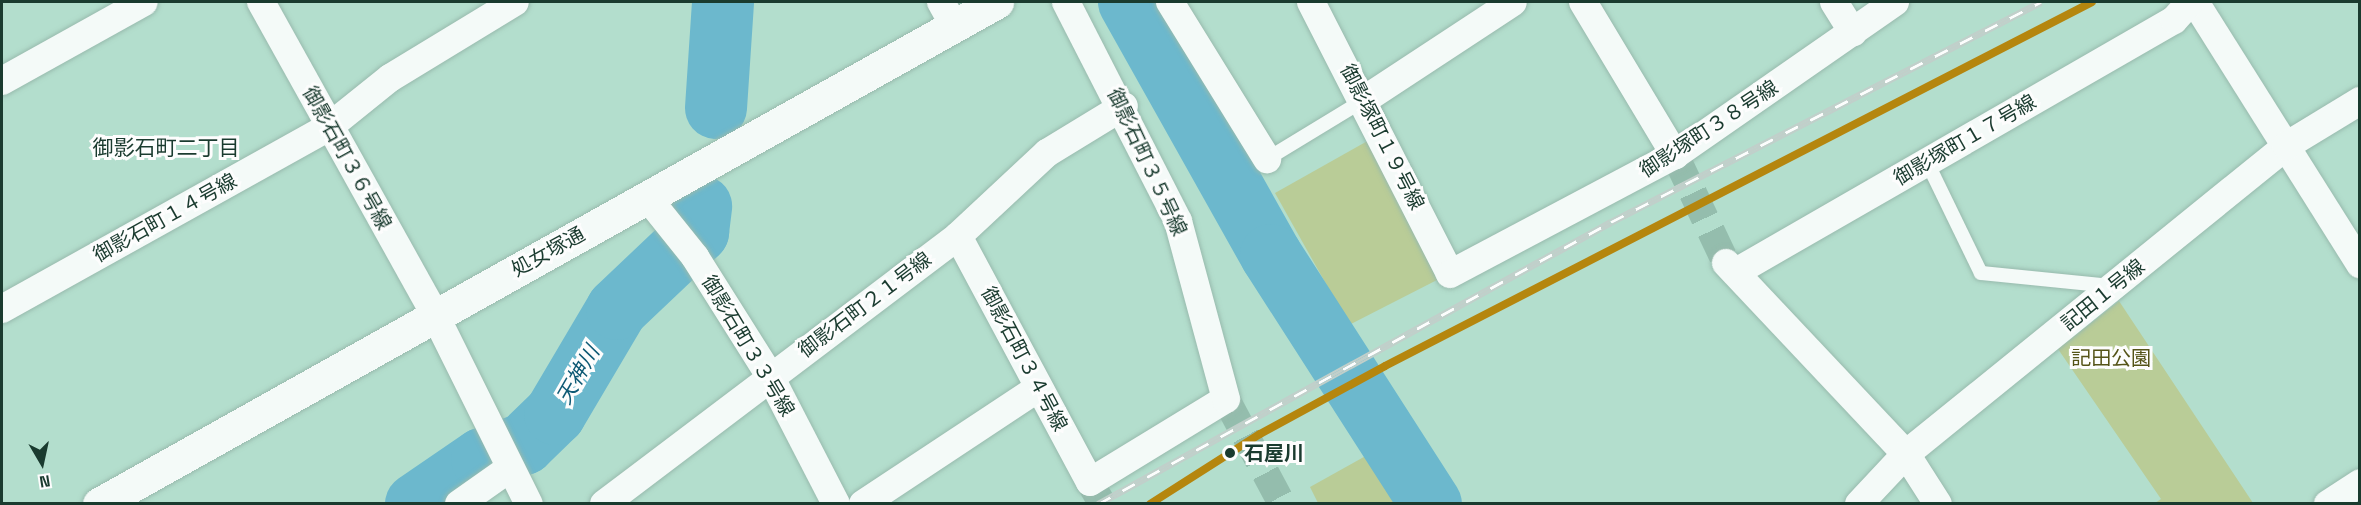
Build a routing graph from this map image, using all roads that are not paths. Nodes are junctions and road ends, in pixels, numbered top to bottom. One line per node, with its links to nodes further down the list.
1 (144, 2): 16 (street)
2 (261, 2): 20 (street, 御影石町３６号線)
3 (515, 2): 20 (street, 御影石町１４号線)
4 (997, 2): 14 (street, 処女塚通)
5 (1066, 2): 19 (street, 御影石町３５号線)
6 (1170, 2): 23 (street)
7 (1311, 2): 17 (street, 御影塚町１９号線)
8 (1514, 2): 17 (street)
9 (1583, 2): 22 (street)
10 (1834, 2): 15 (street)
11 (1895, 2): 15 (street, 御影塚町３８号線)
12 (2190, 2): 24 (street, 御影塚町１７号線)
13 (2195, 2): 21 (street)
14 (948, 14): 25 (street, 処女塚通)
15 (1853, 33): 22 (street, 御影塚町３８号線)
16 (2, 81)
17 (1364, 100): 23 (lane); 28 (street, 御影塚町１９号線)
18 (2360, 101): 21 (street, 記田１号線)
19 (1124, 106): 26 (street, 御影石町２１号線); 36 (street, 御影石町３５号線)
20 (329, 127): 30 (street, 御影石町１４号線); 31 (street, 御影石町３６号線)
21 (2286, 146): 27 (street); 29 (street, 記田１号線)
22 (1675, 155): 28 (street, 御影塚町３８号線)
23 (1267, 159)
24 (1927, 162): 29 (lane); 34 (street, 御影塚町１７号線)
25 (646, 197): 31 (street, 処女塚通); 32 (street, 御影石町３３号線)
26 (958, 236): 32 (street, 御影石町２１号線); 33 (street, 御影石町３４号線)
27 (2360, 264)
28 (1450, 274)
29 (2114, 286): 34 (street, 記田１号線)
30 (2, 309)
31 (435, 315): 35 (street, 御影石町３６号線); 38 (street, 処女塚通)
32 (770, 376): 41 (street, 御影石町２１号線); 42 (street, 御影石町３３号線)
33 (1038, 388): 36 (street, 御影石町３４号線); 43 (street)
34 (1906, 454): 44 (street, 記田１号線); 45 (street)
35 (505, 458): 39 (street); 40 (street, 御影石町３６号線)
36 (1090, 482)
37 (2360, 483): 46 (street)
38 (99, 504)
39 (459, 504)
40 (529, 504)
41 (604, 504)
42 (836, 504)
43 (863, 504)
44 (1859, 504)
45 (1938, 504)
46 (2328, 504)

